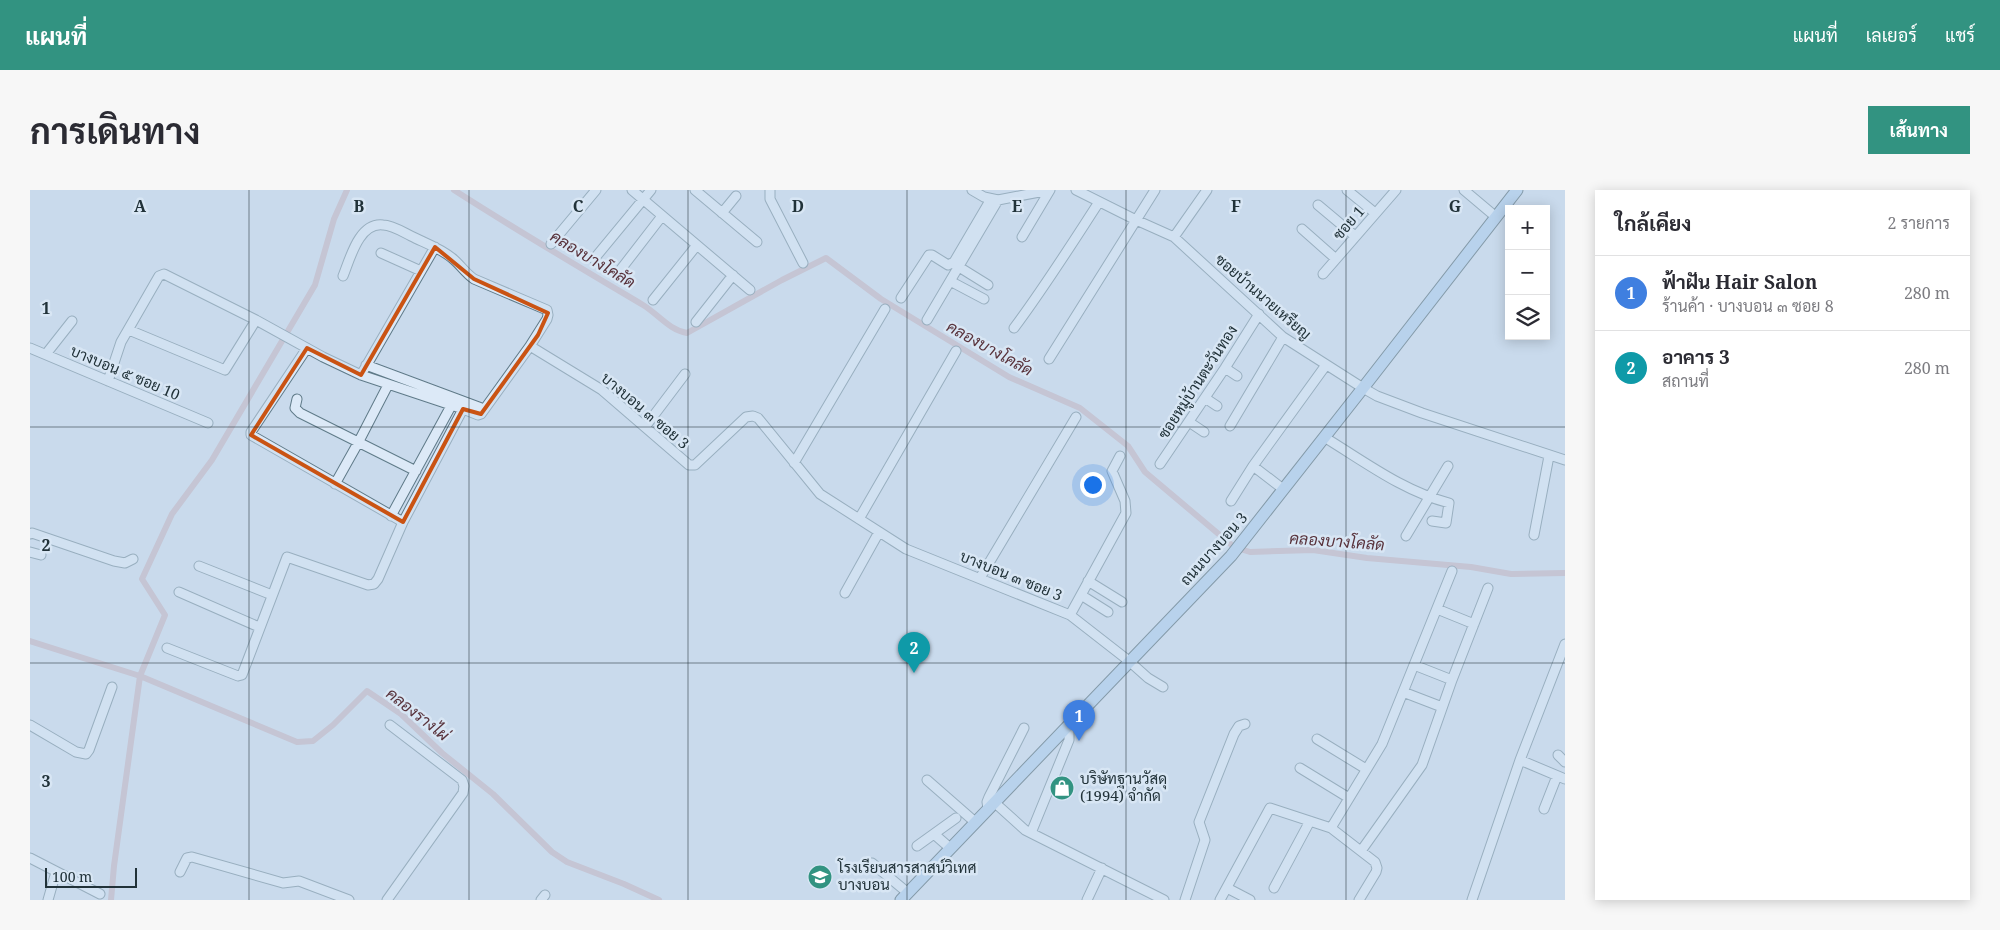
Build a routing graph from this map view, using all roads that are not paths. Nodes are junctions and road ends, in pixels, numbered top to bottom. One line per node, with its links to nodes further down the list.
1 (596, 190): 30 (street)
2 (632, 190): 17 (street)
3 (651, 190): 17 (street)
4 (770, 190): 36 (street)
5 (972, 190): 16 (street)
6 (1050, 190): 16 (street); 27 (street)
7 (1077, 190): 18 (street, ซอยบ้านนายเหรียญ)
8 (1155, 190): 24 (street)
9 (1207, 190): 28 (street)
10 (1347, 190): 21 (street)
11 (1395, 190): 21 (street, ซอย 1)
12 (1464, 190): 23 (street)
13 (1517, 190): 23 (main road, ถนนบางบอน 3)
14 (698, 191): 20 (street)
15 (736, 196): 20 (street)
16 (991, 197): 37 (street); 46 (street)
17 (644, 199): 22 (street); 34 (street)
18 (1099, 202): 24 (street, ซอยบ้านนายเหรียญ); 55 (street)
19 (1318, 205): 26 (street)
20 (722, 213): 29 (street)
21 (1375, 213): 26 (street, ซอย 1)
22 (662, 216): 31 (street); 39 (street)
23 (1496, 217): 72 (main road, ถนนบางบอน 3)
24 (1136, 220): 28 (street, ซอยบ้านนายเหรียญ); 63 (street)
25 (1302, 229): 35 (street)
26 (1355, 236): 35 (street, ซอย 1)
27 (1022, 237)
28 (1174, 237): 50 (street, ซอยบ้านนายเหรียญ)
29 (757, 242)
30 (551, 244)
31 (697, 245): 41 (street); 48 (street)
32 (435, 247): 38 (street); 42 (street); 58 (street)
33 (381, 253): 38 (street)
34 (594, 259)
35 (1336, 259): 40 (street, ซอย 1)
36 (803, 263)
37 (959, 267): 43 (street); 44 (street)
38 (421, 271): 64 (street)
39 (618, 273)
40 (1323, 274)
41 (733, 275): 45 (street); 54 (street)
42 (343, 276)
43 (950, 281): 47 (street); 52 (street)
44 (988, 285)
45 (750, 290)
46 (901, 298)
47 (984, 299)
48 (653, 300)
49 (885, 309): 90 (street)
50 (1258, 314): 57 (street, ซอยบ้านนายเหรียญ); 66 (street, ซอยหมู่บ้านตะวันทอง)
51 (72, 320): 62 (street)
52 (927, 320)
53 (260, 322): 56 (street); 56 (street); 60 (street)
54 (696, 322)
55 (1014, 328)
56 (129, 330): 70 (street)
57 (1283, 337): 65 (street, ซอยบ้านนายเหรียญ); 82 (street)
58 (530, 346): 78 (street); 83 (street, บางบอน ๓ ซอย 3)
59 (30, 348): 62 (street, บางบอน ๕ ซอย 10)
60 (307, 348): 68 (street); 95 (street)
61 (956, 350): 100 (street)
62 (46, 354): 70 (street, บางบอน ๕ ซอย 10)
63 (1049, 359)
64 (366, 365): 68 (street); 78 (street)
65 (1326, 365): 72 (street, ซอยบ้านนายเหรียญ); 92 (street)
66 (1225, 368): 69 (street); 73 (street, ซอยหมู่บ้านตะวันทอง)
67 (685, 374): 83 (street)
68 (360, 375): 71 (street)
69 (1237, 376)
70 (108, 381): 81 (street, บางบอน ๕ ซอย 10)
71 (388, 385): 75 (street); 86 (street)
72 (1364, 388): 85 (main road, ถนนบางบอน 3); 88 (street, ซอยบ้านนายเหรียญ)
73 (1205, 398): 76 (street); 80 (street, ซอยหมู่บ้านตะวันทอง)
74 (297, 399): 86 (street)
75 (451, 406): 77 (street); 94 (street)
76 (1217, 406)
77 (463, 409): 78 (street); 102 (street)
78 (484, 409)
79 (1076, 417): 112 (street)
80 (1189, 422): 84 (street); 91 (street, ซอยหมู่บ้านตะวันทอง)
81 (208, 423)
82 (1230, 426)
83 (645, 428): 90 (street, บางบอน ๓ ซอย 3)
84 (1204, 432)
85 (1324, 437): 96 (main road, ถนนบางบอน 3); 97 (street)
86 (358, 443): 94 (street); 95 (street)
87 (1120, 456): 113 (street)
88 (1549, 456): 89 (street, ซอยบ้านนายเหรียญ); 106 (street)
89 (1565, 460)
90 (794, 463): 100 (street, บางบอน ๓ ซอย 3)
91 (1160, 464)
92 (1253, 466): 96 (street); 98 (street)
93 (1448, 466): 97 (street)
94 (416, 472): 99 (street)
95 (334, 484): 99 (street)
96 (1283, 489): 127 (main road, ถนนบางบอน 3)
97 (1427, 497): 101 (street); 105 (street)
98 (1231, 501)
99 (391, 516): 102 (street)
100 (860, 519): 103 (street, บางบอน ๓ ซอย 3)
101 (1432, 521)
102 (402, 522): 118 (street)
103 (879, 532): 112 (street, บางบอน ๓ ซอย 3); 116 (street)
104 (30, 534): 109 (street)
105 (1406, 536)
106 (1534, 536)
107 (30, 552): 108 (street)
108 (40, 555)
109 (133, 559)
110 (199, 566): 118 (street)
111 (1452, 571): 120 (street)
112 (980, 578): 122 (street, บางบอน ๓ ซอย 3)
113 (1088, 581): 117 (street); 119 (street)
114 (1488, 588): 123 (street)
115 (179, 592): 124 (street)
116 (845, 593)
117 (1081, 595): 121 (street); 122 (street)
118 (272, 596): 124 (street)
119 (1122, 602)
120 (1437, 609): 123 (street); 128 (street)
121 (1108, 612)
122 (1070, 615): 127 (street, บางบอน ๓ ซอย 3)
123 (1474, 624): 129 (street)
124 (259, 627): 126 (street)
125 (1565, 644): 140 (street)
126 (167, 648)
127 (1130, 661): 131 (street, บางบอน ๓ ซอย 3); 137 (main road, ถนนบางบอน 3)
128 (1414, 665): 129 (street); 132 (street)
129 (1452, 680): 133 (street)
130 (112, 687): 135 (street)
131 (1164, 687)
132 (1403, 692): 133 (street); 142 (street)
133 (1442, 707): 156 (street)
134 (1244, 724): 171 (street)
135 (30, 725)
136 (390, 725): 168 (street)
137 (1069, 725): 146 (main road, ถนนบางบอน 3); 152 (street)
138 (1024, 728): 146 (street)
139 (1317, 739): 142 (street)
140 (1520, 760): 143 (street); 175 (street)
141 (1300, 768): 145 (street)
142 (1366, 769): 145 (street)
143 (1561, 777): 147 (street)
144 (927, 780): 150 (street)
145 (1349, 798): 151 (street)
146 (991, 805): 150 (main road, ถนนบางบอน 3); 152 (street)
147 (1544, 809)
148 (956, 818): 153 (street)
149 (1310, 821): 151 (street); 162 (street); 163 (street)
150 (975, 822): 155 (main road, ถนนบางบอน 3)
151 (1331, 828): 156 (street)
152 (1031, 833): 159 (street)
153 (934, 834): 154 (street); 155 (street)
154 (917, 846)
155 (950, 848): 165 (main road, ถนนบางบอน 3)
156 (1362, 851): 174 (street)
157 (30, 858): 160 (street)
158 (872, 863): 165 (street)
159 (1102, 868): 169 (street); 170 (street)
160 (56, 872): 164 (street); 166 (street)
161 (180, 872): 167 (street)
162 (1227, 888): 172 (street); 173 (street)
163 (1274, 888)
164 (100, 894)
165 (904, 896)
166 (48, 900)
167 (349, 900)
168 (387, 900)
169 (1087, 900)
170 (1164, 900)
171 (1185, 900)
172 (1220, 900)
173 (1250, 900)
174 (1359, 900)
175 (1472, 900)

